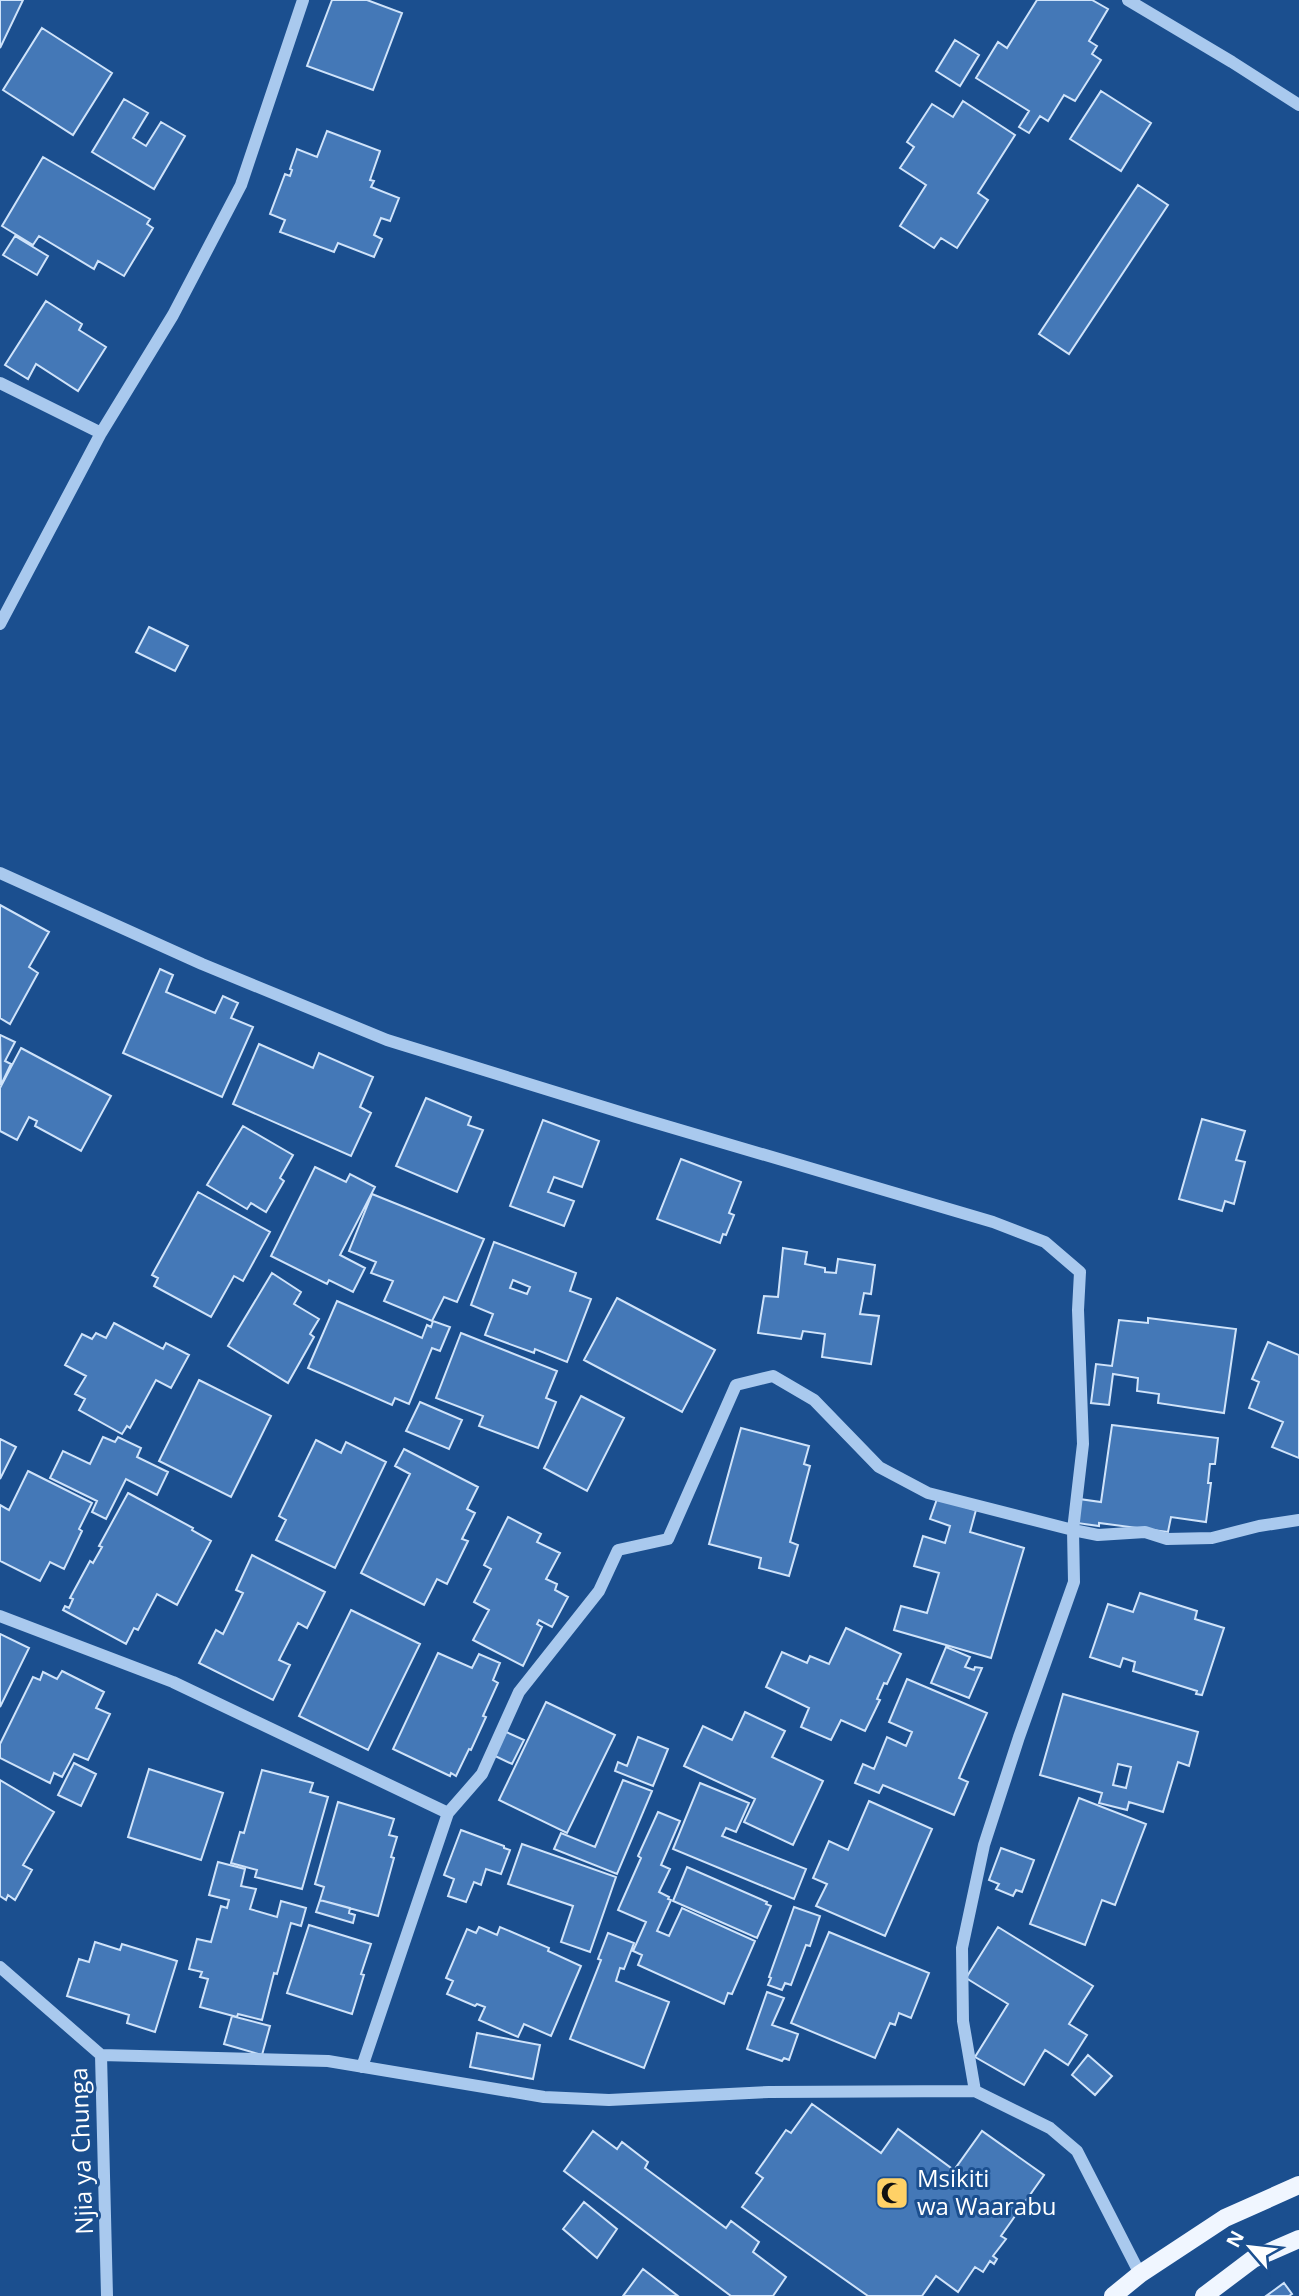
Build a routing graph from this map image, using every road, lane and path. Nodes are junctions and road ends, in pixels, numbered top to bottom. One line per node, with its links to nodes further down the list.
1 (303, 0): 5 (street)
2 (1128, 0): 3 (street)
3 (1299, 105)
4 (0, 383): 5 (street)
5 (101, 433): 6 (street)
6 (0, 624)
7 (0, 873): 9 (street)
8 (1299, 1520): 9 (street)
9 (1073, 1530): 11 (street); 15 (street)
10 (0, 1616): 11 (street)
11 (448, 1813): 14 (street)
12 (0, 1966): 13 (street, Njia ya Chunga)
13 (101, 2055): 14 (street); 19 (street, Njia ya Chunga)
14 (362, 2067): 15 (street)
15 (975, 2091): 18 (street)
16 (1299, 2185): 18 (main road)
17 (1299, 2239): 21 (main road)
18 (1140, 2274): 20 (main road)
19 (107, 2296)
20 (1113, 2296)
21 (1204, 2296)

